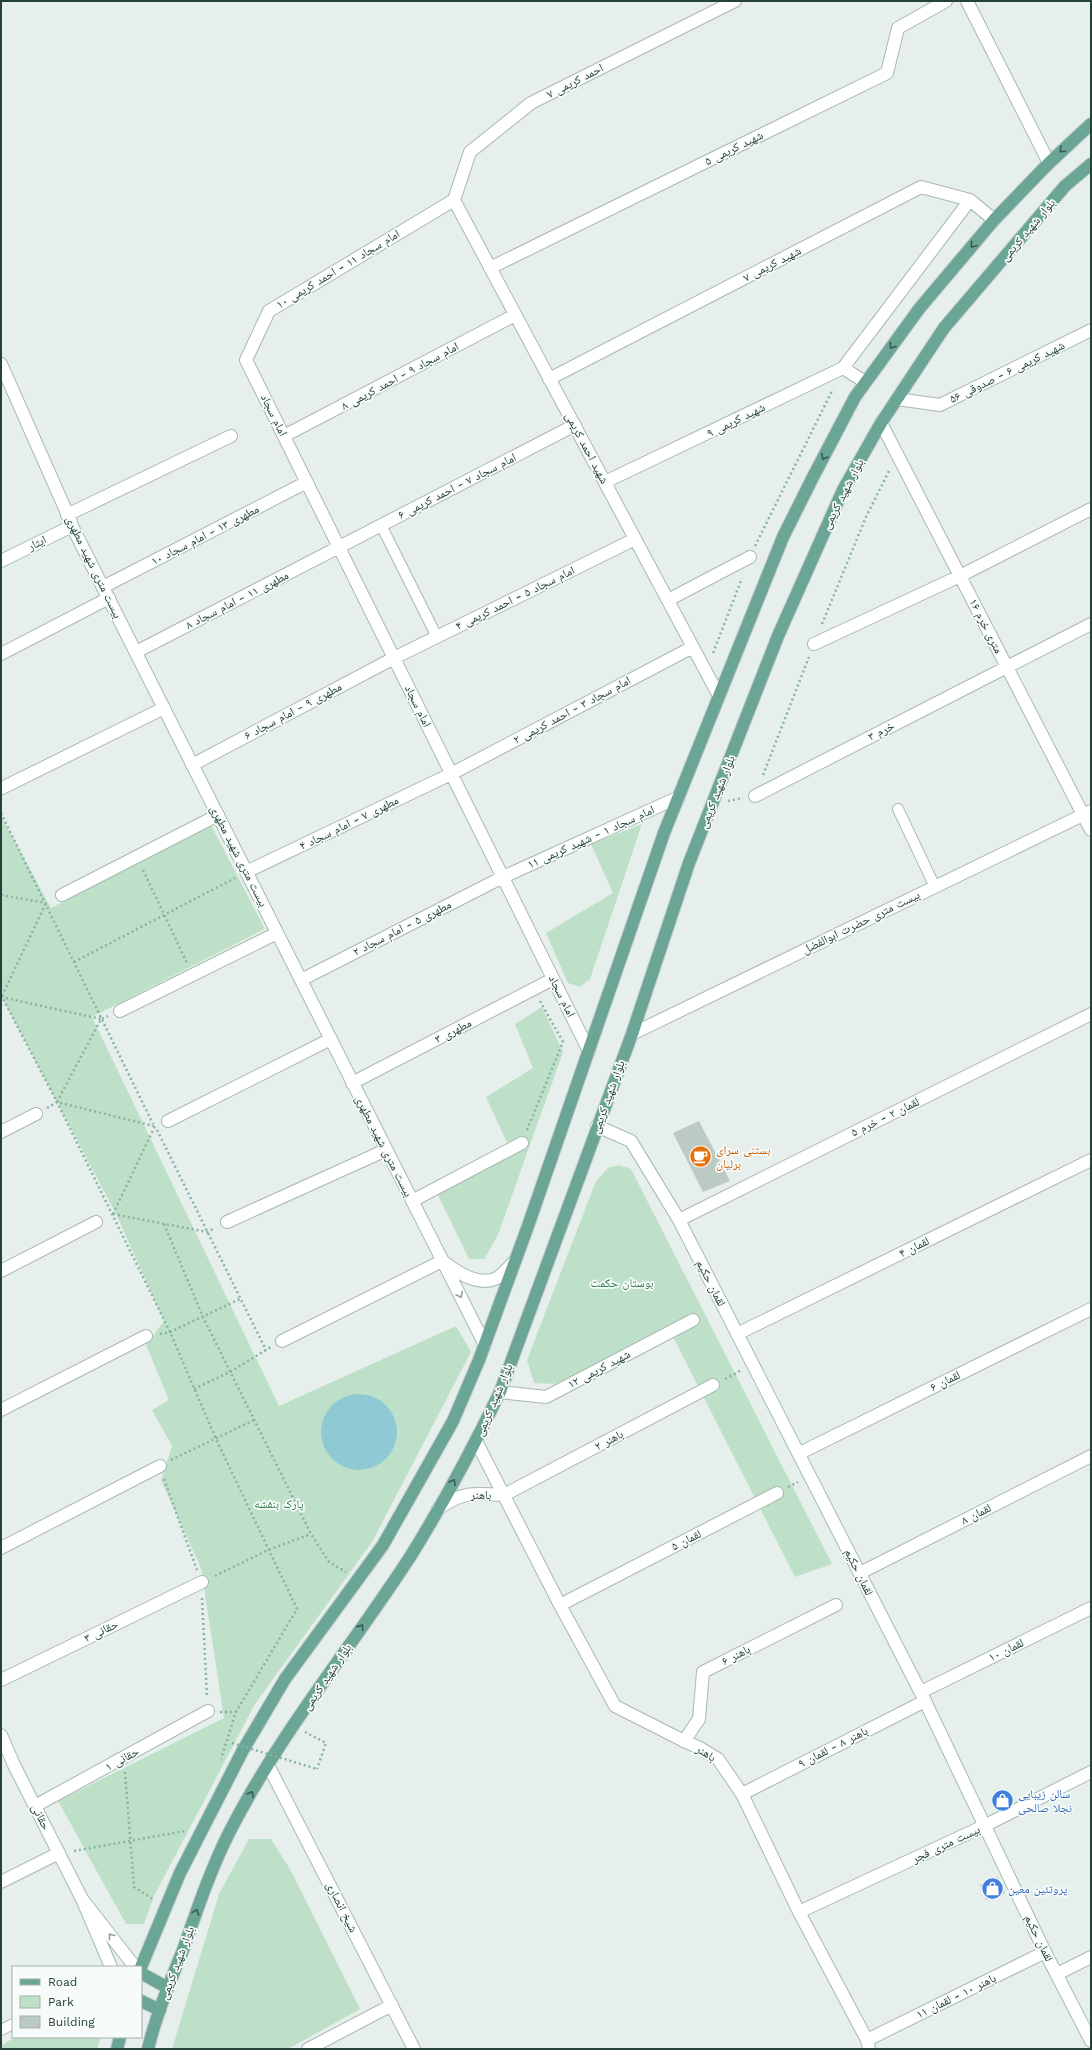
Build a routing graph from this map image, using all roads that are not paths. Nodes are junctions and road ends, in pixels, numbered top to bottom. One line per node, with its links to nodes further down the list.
1 (735, 1): 7 (street, احمد کریمی ۷)
2 (946, 1): 10 (street, شهید کریمی ۵)
3 (968, 1): 5 (street)
4 (1091, 124): 5 (main road, one-way to 5)
5 (1049, 163): 9 (main road)
6 (1091, 164): 18 (main road, بلوار شهید کریمی)
7 (454, 200): 10 (street, شهید احمد کریمی); 13 (street, امام سجاد ۱۱ - احمد کریمی ۱۰)
8 (970, 200): 9 (street, شهید کریمی ۷); 15 (street); 16 (street, شهید کریمی ۷)
9 (994, 220): 17 (main road, one-way to 17)
10 (490, 268): 11 (street, شهید احمد کریمی)
11 (516, 315): 16 (street, شهید احمد کریمی); 22 (street, امام سجاد ۹ - احمد کریمی ۸)
12 (1091, 330): 18 (street, شهید کریمی ۶ - صدوقی ۵۶)
13 (246, 360): 22 (street, امام سجاد)
14 (1, 364): 26 (street, بیست متری شهید مطهری)
15 (843, 368): 17 (street); 24 (street, شهید کریمی ۹)
16 (550, 378): 20 (street, شهید احمد کریمی)
17 (865, 382): 44 (main road, one-way to 44)
18 (897, 399): 19 (main road, بلوار شهید کریمی)
19 (881, 423): 32 (street, ۱۶ متری خرم); 64 (main road, بلوار شهید کریمی)
20 (575, 425): 24 (street, شهید احمد کریمی); 27 (street, امام سجاد ۷ - احمد کریمی ۶)
21 (231, 436): 26 (street, ایثار)
22 (284, 436): 23 (street, امام سجاد)
23 (307, 482): 29 (street, امام سجاد); 33 (street, مطهری ۱۳ - امام سجاد ۱۰)
24 (605, 482): 28 (street, شهید احمد کریمی)
25 (1091, 509): 32 (street)
26 (70, 520): 31 (street, ایثار); 33 (street, بیست متری شهید مطهری)
27 (381, 525): 29 (street, امام سجاد ۷ - احمد کریمی ۶); 37 (lane)
28 (636, 539): 35 (street, شهید احمد کریمی); 37 (street, امام سجاد ۵ - احمد کریمی ۴)
29 (339, 547): 40 (street, مطهری ۱۱ - امام سجاد ۸); 42 (street, امام سجاد)
30 (750, 557): 35 (street)
31 (1, 561)
32 (960, 576): 38 (street); 43 (street, ۱۶ متری خرم)
33 (103, 587): 34 (street, بیست متری شهید مطهری)
34 (109, 598): 40 (street, بیست متری شهید مطهری); 41 (street)
35 (668, 600): 39 (street, شهید احمد کریمی)
36 (1091, 624): 43 (street, خرم ۳)
37 (437, 637): 42 (street, امام سجاد ۵ - احمد کریمی ۴)
38 (814, 644)
39 (693, 647): 44 (street, شهید احمد کریمی); 47 (street, امام سجاد ۳ - احمد کریمی ۲)
40 (136, 652): 45 (street, بیست متری شهید مطهری)
41 (1, 654)
42 (394, 658): 46 (street, مطهری ۹ - امام سجاد ۶); 47 (street, امام سجاد)
43 (1007, 667): 49 (street, خرم ۳); 52 (street, ۱۶ متری خرم)
44 (720, 696): 50 (main road)
45 (164, 708): 46 (street, بیست متری شهید مطهری); 48 (street)
46 (192, 765): 53 (street, بیست متری شهید مطهری)
47 (451, 774): 55 (street, مطهری ۷ - امام سجاد ۴); 56 (street, امام سجاد)
48 (2, 788)
49 (755, 796)
50 (679, 797): 56 (street, امام سجاد ۱ - شهید کریمی ۱۱); 66 (main road)
51 (898, 809): 57 (lane)
52 (1087, 812): 54 (street, ۱۶ متری خرم); 57 (street, بیست متری حضرت ابوالفضل)
53 (218, 815): 55 (street, بیست متری شهید مطهری); 58 (street)
54 (1091, 830)
55 (246, 872): 59 (street, بیست متری شهید مطهری)
56 (503, 877): 60 (street, امام سجاد); 61 (street, مطهری ۵ - امام سجاد ۲)
57 (935, 887): 64 (street, بیست متری حضرت ابوالفضل)
58 (62, 895)
59 (278, 933): 61 (street, بیست متری شهید مطهری); 62 (street)
60 (553, 979): 66 (street, امام سجاد); 67 (street, مطهری ۳)
61 (301, 980): 65 (street, بیست متری شهید مطهری)
62 (120, 1011)
63 (1091, 1014): 76 (street, لقمان ۲ - خرم ۵)
64 (632, 1034): 70 (main road, بلوار شهید کریمی)
65 (331, 1039): 67 (street, بیست متری شهید مطهری); 69 (street)
66 (589, 1051): 79 (main road)
67 (352, 1083): 73 (street, بیست متری شهید مطهری)
68 (36, 1114): 71 (street)
69 (168, 1122)
70 (597, 1126): 76 (street, لقمان حکیم); 89 (main road, بلوار شهید کریمی)
71 (1, 1132)
72 (522, 1143): 75 (street)
73 (386, 1150): 75 (street, بیست متری شهید مطهری); 78 (street)
74 (1091, 1160): 84 (street, لقمان ۴)
75 (412, 1202): 80 (street, بیست متری شهید مطهری)
76 (679, 1220): 84 (street, لقمان حکیم)
77 (96, 1222): 81 (street)
78 (227, 1222)
79 (515, 1260): 80 (street); 87 (main road)
80 (442, 1261): 86 (street); 87 (street, بیست متری شهید مطهری, one-way to 87)
81 (1, 1271)
82 (1091, 1309): 92 (street, لقمان ۶)
83 (693, 1320): 89 (street, شهید کریمی ۱۲)
84 (738, 1334): 92 (street, لقمان حکیم)
85 (146, 1336): 90 (street)
86 (282, 1341)
87 (485, 1345): 123 (main road)
88 (713, 1385): 96 (street, باهنر ۲)
89 (500, 1392): 91 (main road, بلوار شهید کریمی)
90 (1, 1410)
91 (476, 1441): 96 (street, باهنر); 97 (main road, بلوار شهید کریمی, one-way to 91)
92 (800, 1453): 99 (street, لقمان حکیم)
93 (1091, 1456): 99 (street, لقمان ۸)
94 (160, 1466): 98 (street)
95 (777, 1493): 101 (street, لقمان ۵)
96 (504, 1495): 97 (street, باهنر); 101 (street, باهنر)
97 (438, 1509): 110 (main road, بلوار شهید کریمی, one-way to 97)
98 (1, 1548)
99 (860, 1573): 105 (street, لقمان حکیم)
100 (202, 1582): 104 (street, حقانی ۳)
101 (560, 1605): 108 (street, باهنر)
102 (836, 1605): 108 (street, باهنر ۶)
103 (1091, 1608): 105 (street, لقمان ۱۰)
104 (1, 1680)
105 (923, 1697): 112 (street, باهنر ۸ - لقمان ۹); 114 (street, لقمان حکیم)
106 (208, 1711): 113 (street, حقانی ۱)
107 (1, 1735): 109 (street, حقانی)
108 (684, 1741): 112 (street, باهنر)
109 (4, 1751): 113 (street, حقانی)
110 (268, 1765): 126 (main road, بلوار شهید کریمی, one-way to 110); 128 (street, شیخ انصاری)
111 (1091, 1772): 114 (street, بیست متری فجر)
112 (742, 1794): 118 (street, باهنر)
113 (35, 1806): 115 (street, حقانی)
114 (986, 1825): 118 (street, بیست متری فجر); 119 (street, لقمان حکیم)
115 (59, 1853): 116 (street); 117 (street, حقانی)
116 (1, 1882)
117 (82, 1899): 121 (street); 122 (street, one-way to 117)
118 (799, 1912): 134 (street, باهنر)
119 (1045, 1952): 124 (street, لقمان حکیم); 134 (street, باهنر ۱۰ - لقمان ۱۱)
120 (1091, 1957): 124 (street)
121 (111, 1966)
122 (134, 1966)
123 (141, 1966)
124 (1056, 1974): 133 (street, لقمان حکیم)
125 (142, 1975): 126 (main road)
126 (168, 1988): 129 (main road, بلوار شهید کریمی)
127 (142, 2001): 129 (main road)
128 (392, 2006): 137 (street); 138 (street, شیخ انصاری)
129 (160, 2010): 136 (main road, بلوار شهید کریمی)
130 (12, 2024): 131 (lane)
131 (1, 2030)
132 (120, 2038): 135 (main road)
133 (1091, 2041)
134 (868, 2044)
135 (117, 2049)
136 (148, 2049)
137 (308, 2049)
138 (414, 2049)

